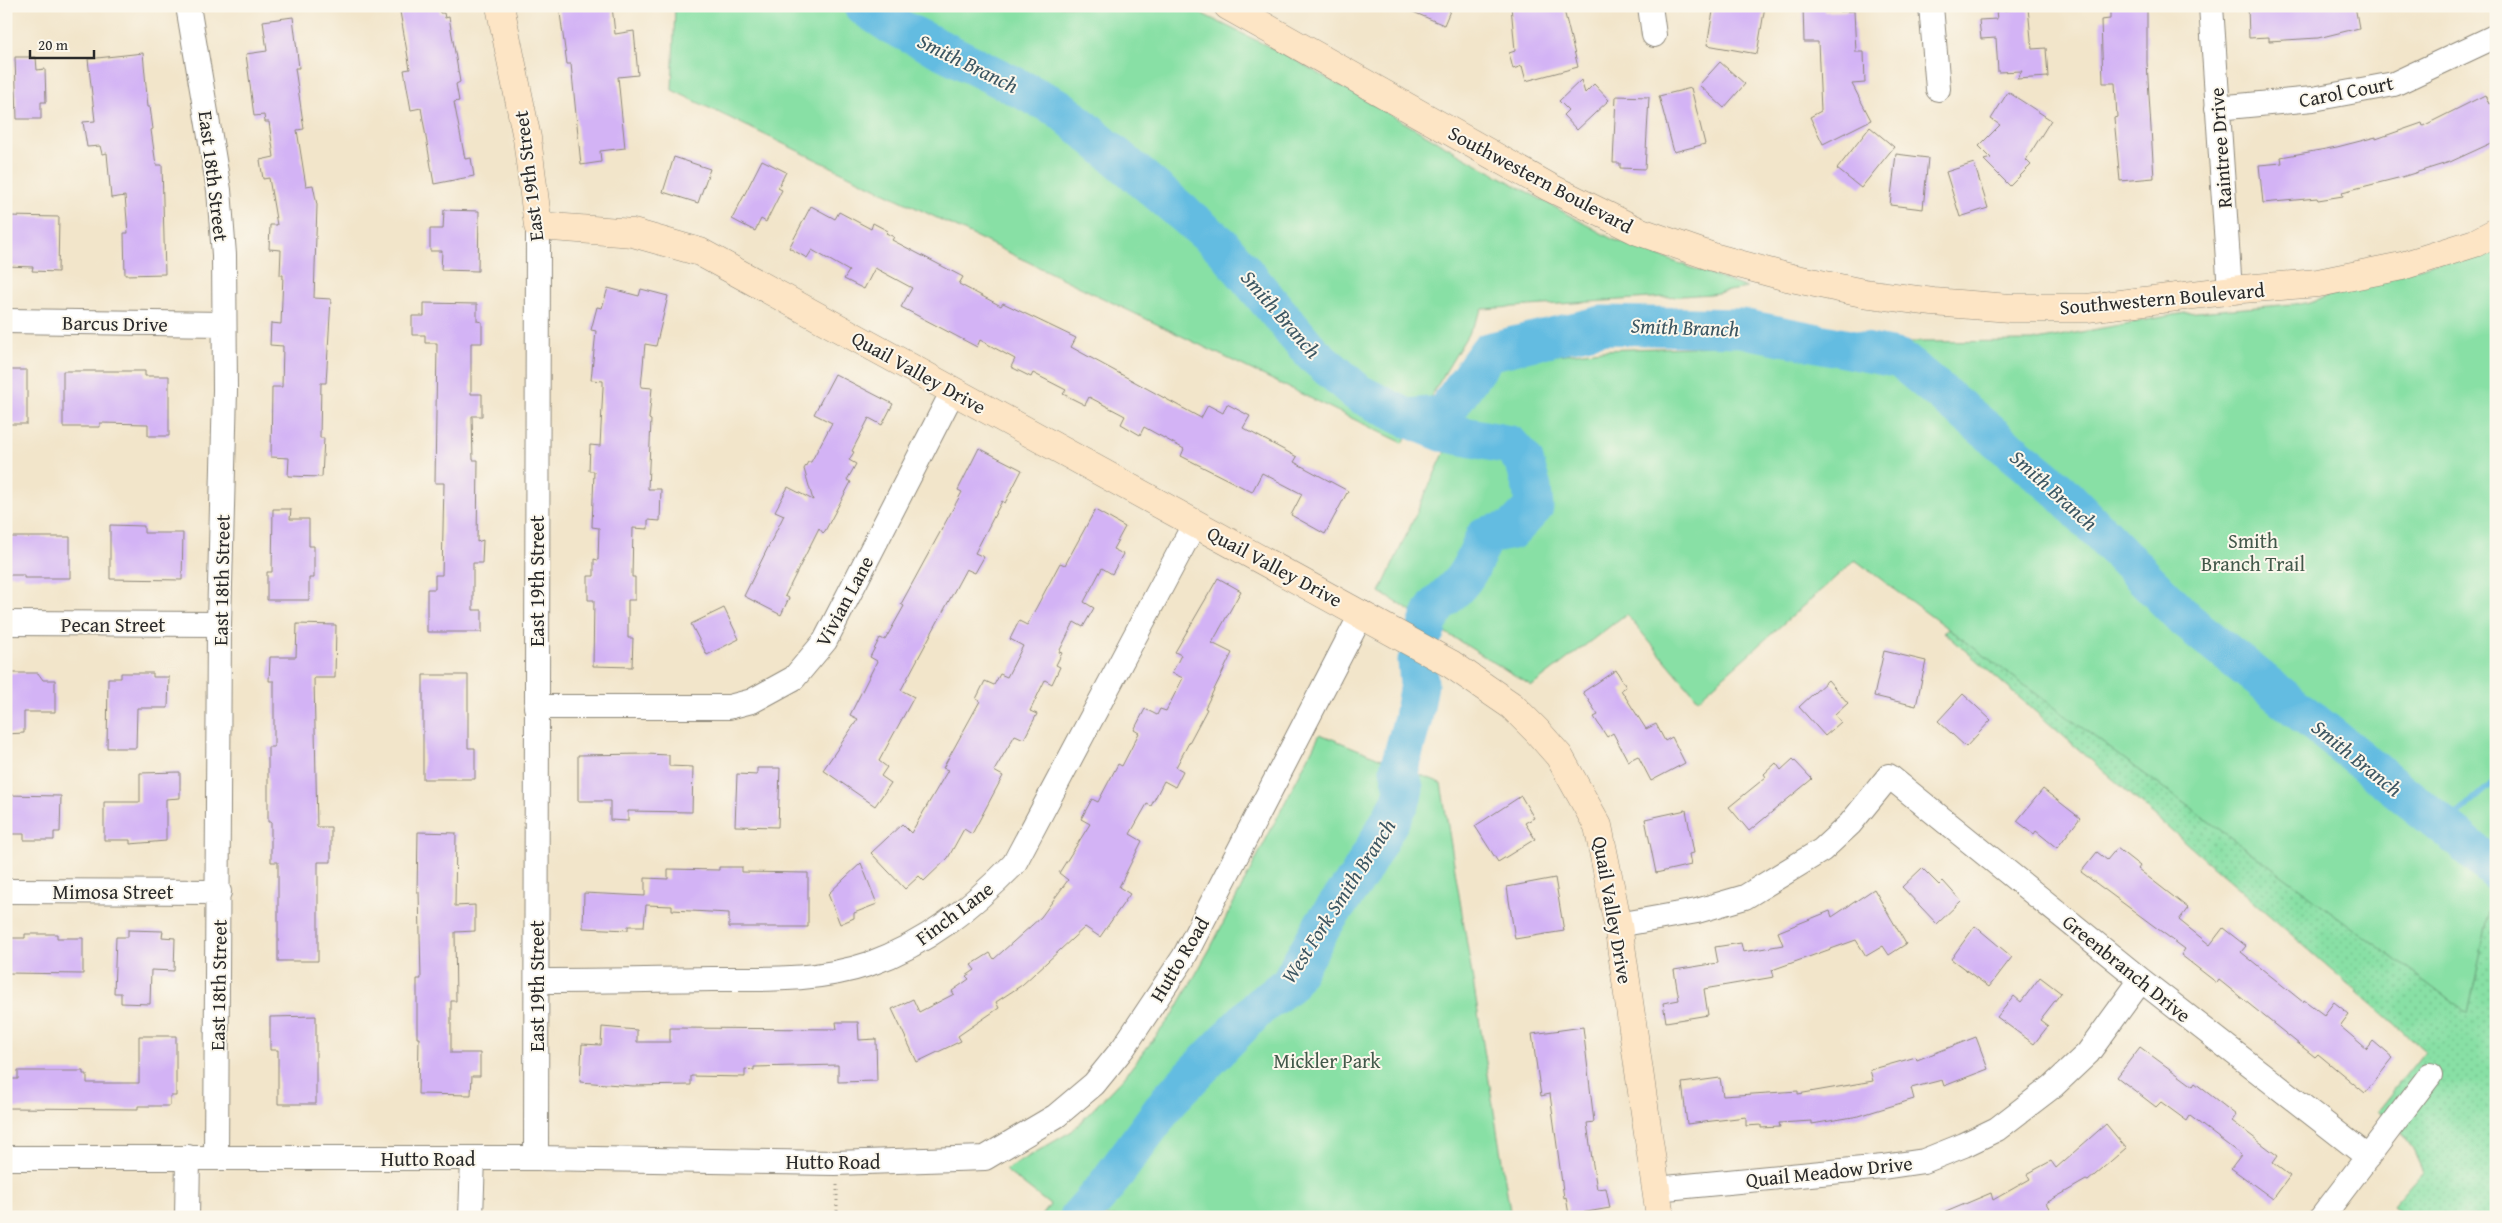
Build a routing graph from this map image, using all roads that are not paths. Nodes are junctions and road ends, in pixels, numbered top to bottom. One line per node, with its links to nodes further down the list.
1 (188, 6): 15 (street, East 18th Street)
2 (500, 6): 11 (street, East 19th Street)
3 (1228, 6): 13 (street, Southwestern Boulevard)
4 (1650, 6): 7 (street)
5 (1931, 6): 9 (street)
6 (2211, 6): 10 (street, Raintree Drive)
7 (1654, 35)
8 (2496, 36): 10 (street, Carol Court)
9 (1938, 89)
10 (2217, 108): 13 (street, Raintree Drive)
11 (538, 226): 16 (street, Quail Valley Drive); 21 (street, East 19th Street)
12 (2496, 232): 13 (street, Southwestern Boulevard)
13 (2230, 290)
14 (6, 321): 15 (street, Barcus Drive)
15 (224, 324): 20 (street, East 18th Street)
16 (953, 391): 17 (street, Quail Valley Drive); 21 (street, Vivian Lane)
17 (1196, 523): 18 (street, Quail Valley Drive); 26 (street, Finch Lane)
18 (1362, 613): 24 (street, Quail Valley Drive); 33 (street, Hutto Road)
19 (6, 623): 20 (street, Pecan Street)
20 (219, 624): 23 (street, East 18th Street)
21 (536, 707): 26 (street, East 19th Street)
22 (6, 890): 23 (street, Mimosa Street)
23 (219, 892): 29 (street, East 18th Street)
24 (1618, 924): 25 (street, Greenbranch Drive); 34 (street, Quail Valley Drive)
25 (2141, 980): 30 (street, Greenbranch Drive); 34 (street, Quail Meadow Drive)
26 (537, 982): 33 (street, East 19th Street)
27 (2430, 1075): 30 (street)
28 (188, 1157): 29 (street, Hutto Road); 31 (street, Hutto Road); 35 (street)
29 (216, 1157): 32 (street, Hutto Road)
30 (2368, 1157): 38 (street)
31 (6, 1158)
32 (472, 1158): 33 (street, Hutto Road); 36 (street)
33 (536, 1158)
34 (1656, 1189): 37 (street, Quail Valley Drive)
35 (187, 1217)
36 (471, 1217)
37 (1660, 1217)
38 (2322, 1217)

